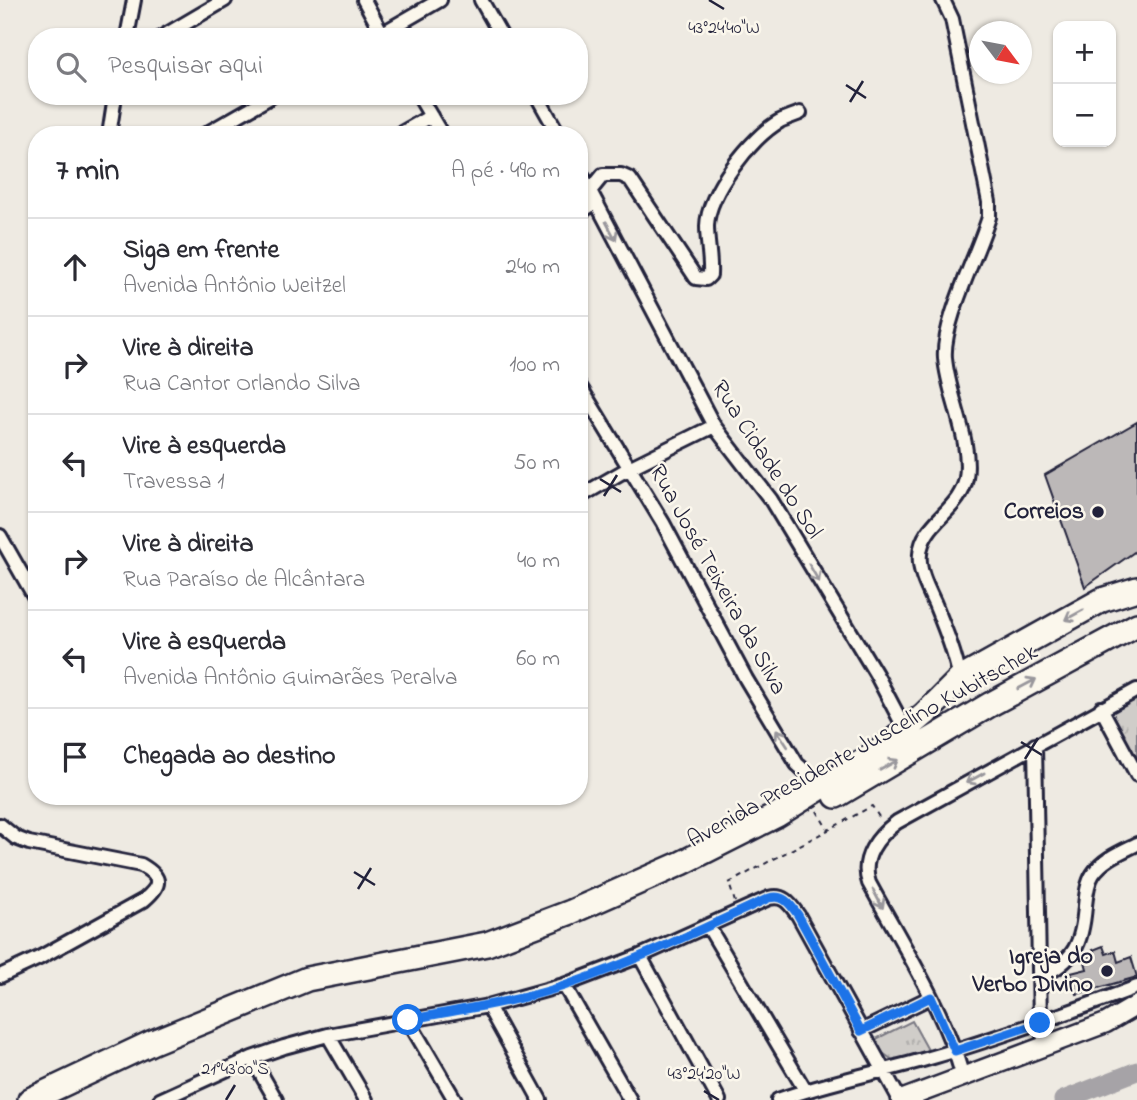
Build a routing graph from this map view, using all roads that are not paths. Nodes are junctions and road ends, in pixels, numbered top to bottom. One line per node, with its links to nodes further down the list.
1 (134, 0): 7 (street)
2 (225, 0): 8 (street)
3 (364, 0): 9 (street)
4 (440, 0): 10 (street)
5 (481, 0): 11 (street)
6 (943, 0): 34 (street)
7 (129, 28)
8 (177, 28)
9 (377, 28)
10 (394, 28)
11 (497, 28)
12 (114, 105): 18 (street)
13 (256, 105): 19 (street)
14 (424, 105): 17 (street)
15 (542, 105): 22 (street)
16 (800, 113): 24 (street)
17 (431, 116): 20 (street); 21 (street)
18 (110, 126)
19 (220, 126)
20 (414, 126)
21 (437, 126)
22 (554, 126)
23 (588, 187): 24 (street, Rua Cidade do Sol)
24 (593, 196): 25 (street); 27 (street, Rua Cidade do Sol, one-way to 27)
25 (588, 202)
26 (588, 407): 28 (street, Rua José Teixeira da Silva)
27 (714, 426): 28 (street); 39 (street, Rua Cidade do Sol, one-way to 39)
28 (631, 467): 29 (street); 42 (street, Rua José Teixeira da Silva, one-way to 28)
29 (588, 492)
30 (0, 536): 31 (street)
31 (28, 585)
32 (1129, 591): 33 (highway); 34 (highway, Avenida Presidente Juscelino Kubitschek, one-way to 34)
33 (1135, 626): 36 (highway, Avenida Presidente Juscelino Kubitschek, one-way to 33)
34 (960, 680): 36 (highway); 39 (highway, Avenida Presidente Juscelino Kubitschek)
35 (1137, 690): 37 (street)
36 (990, 704): 38 (highway, Avenida Presidente Juscelino Kubitschek)
37 (1101, 708): 40 (street); 41 (street)
38 (967, 718): 39 (highway); 68 (highway, Avenida Presidente Juscelino Kubitschek, one-way to 38)
39 (906, 731): 42 (highway, Avenida Presidente Juscelino Kubitschek)
40 (1035, 745): 48 (street); 51 (street, one-way to 51)
41 (1137, 775)
42 (830, 783): 67 (highway, Avenida Presidente Juscelino Kubitschek)
43 (0, 825): 47 (street)
44 (1137, 844): 48 (street)
45 (708, 926): 46 (street); 58 (street); 65 (street)
46 (640, 956): 49 (street); 75 (street)
47 (0, 976)
48 (1039, 978): 56 (street)
49 (564, 985): 53 (street); 74 (street)
50 (1137, 987): 56 (street)
51 (931, 997): 58 (street); 61 (street)
52 (1137, 1005): 57 (main road)
53 (488, 1006): 55 (street); 73 (street)
54 (1137, 1019): 57 (main road)
55 (408, 1020): 59 (street); 72 (street)
56 (1040, 1023): 60 (street); 61 (street)
57 (1106, 1023): 60 (main road)
58 (861, 1031): 63 (street)
59 (328, 1035): 62 (street); 71 (street)
60 (1046, 1046): 64 (main road)
61 (955, 1051): 63 (street); 64 (street)
62 (252, 1058): 66 (street); 70 (street)
63 (884, 1071): 65 (street); 77 (street)
64 (963, 1077): 77 (main road)
65 (805, 1090): 76 (street)
66 (182, 1096): 69 (street)
67 (30, 1100)
68 (58, 1100)
69 (160, 1100)
70 (276, 1100)
71 (366, 1100)
72 (455, 1100)
73 (540, 1100)
74 (630, 1100)
75 (719, 1100)
76 (778, 1100)
77 (900, 1100)

